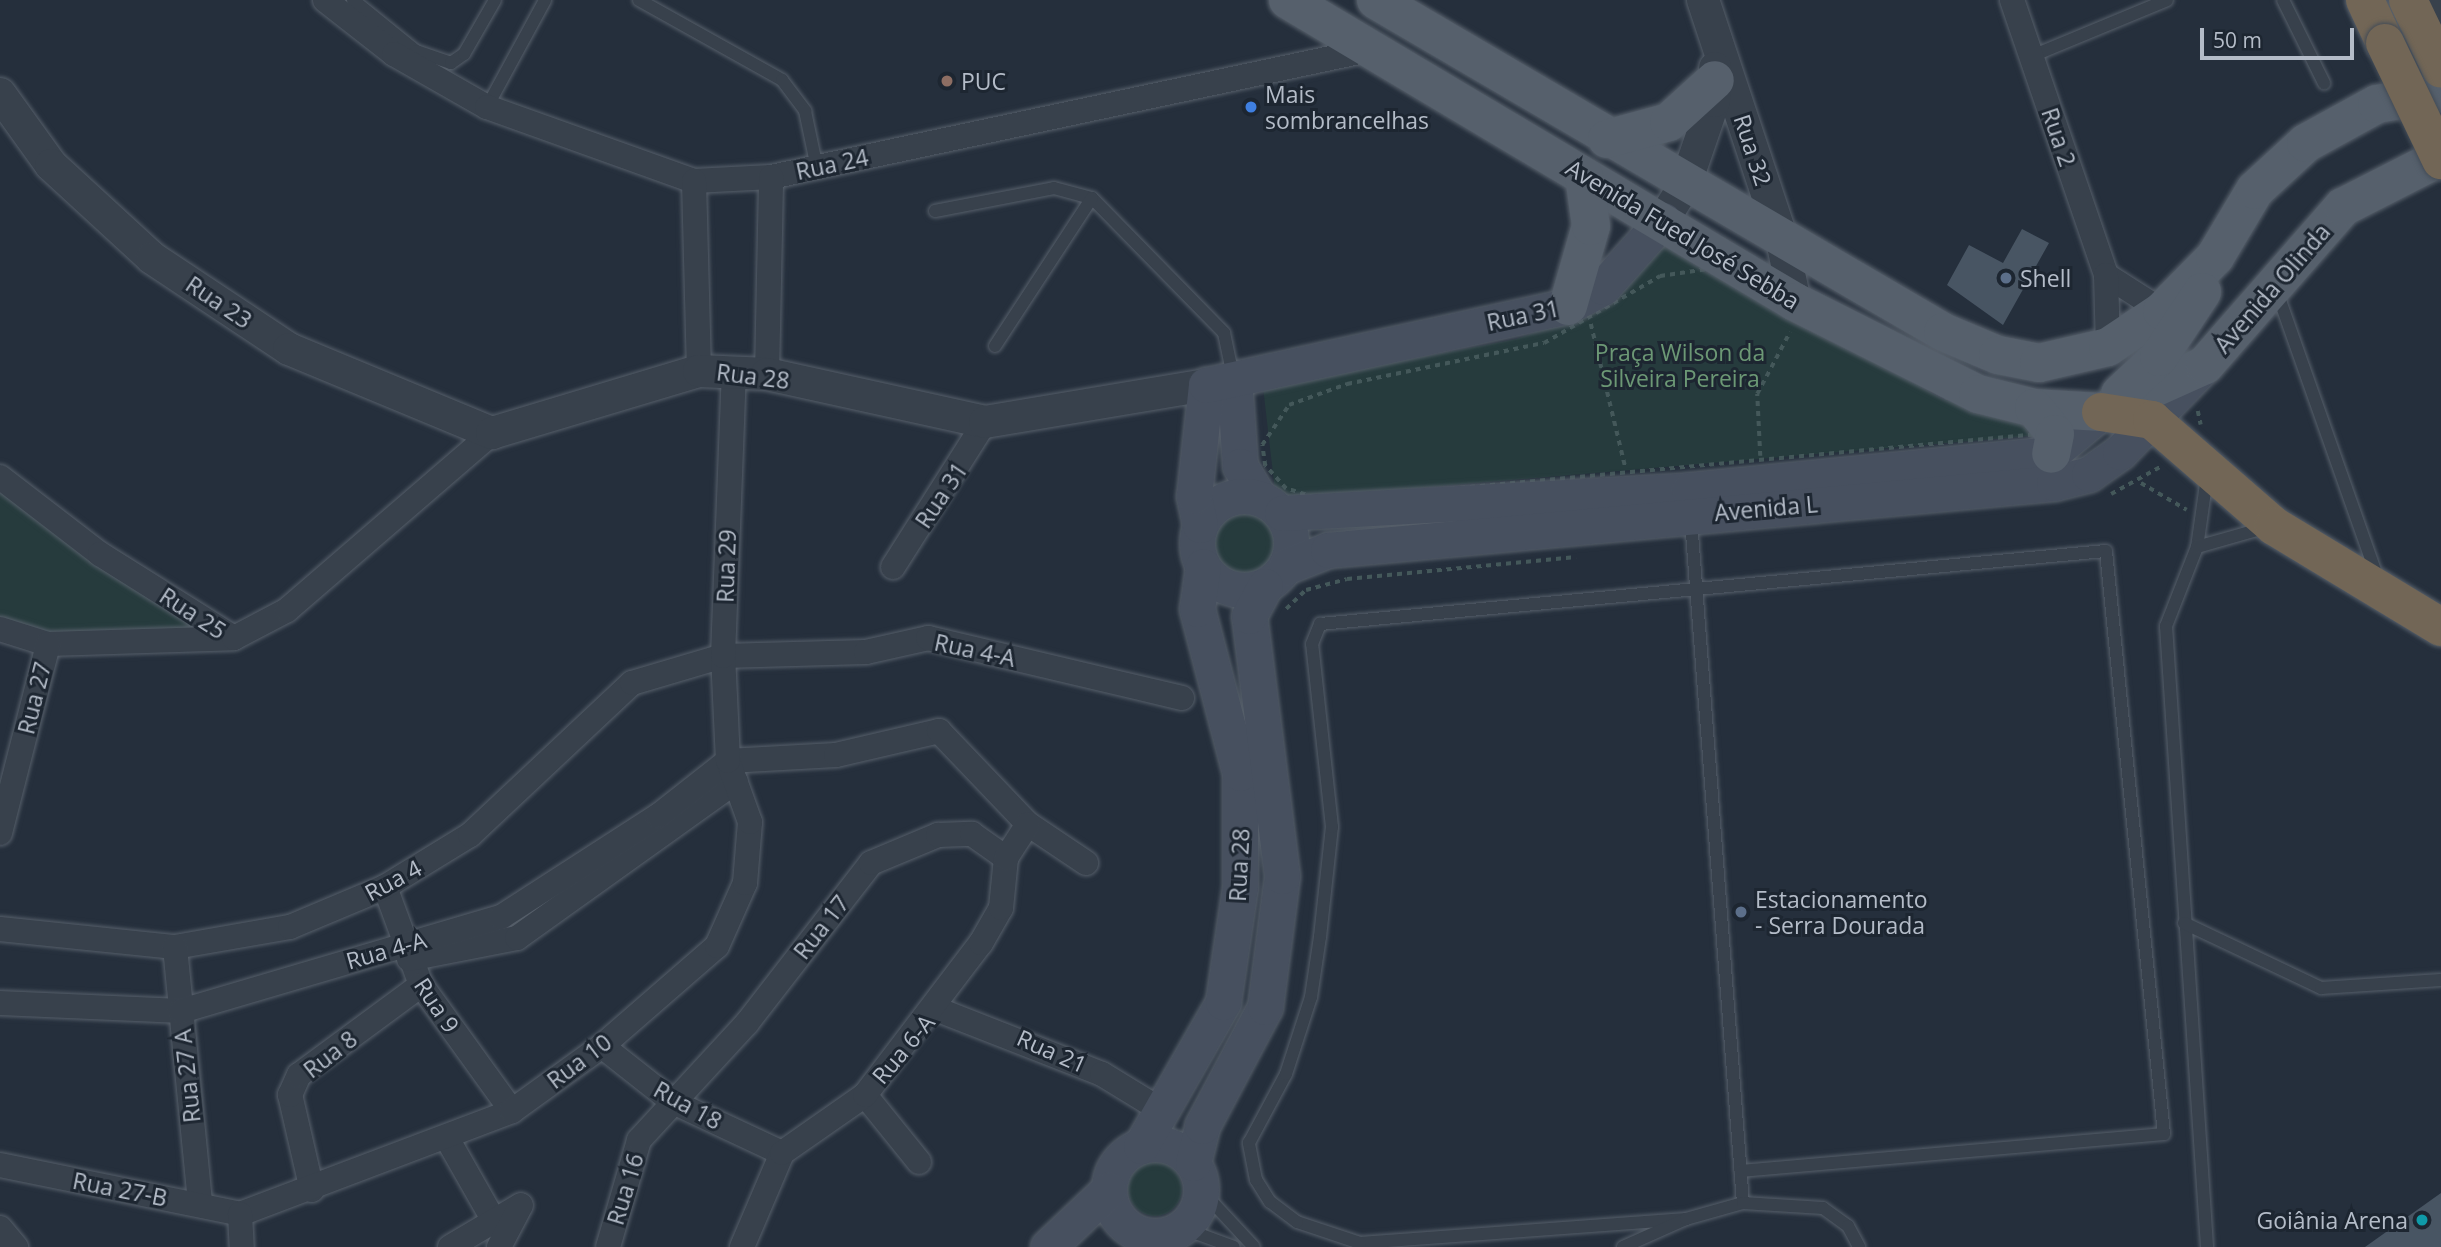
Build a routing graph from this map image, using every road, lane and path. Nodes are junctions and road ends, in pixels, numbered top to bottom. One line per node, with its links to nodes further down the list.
1 (325, 0): 22 (street, Rua 24)
2 (353, 0): 3 (lane)
3 (495, 0)
4 (545, 0): 22 (lane)
5 (639, 0): 25 (lane)
6 (1288, 0): 15 (main road, Avenida Fued José Sebba)
7 (1376, 0): 23 (main road, Avenida Fued José Sebba)
8 (1703, 0): 14 (street, Rua 32)
9 (2012, 0): 16 (street, Rua 2)
10 (2167, 0): 16 (lane)
11 (2283, 0): 19 (lane)
12 (2365, 0): 24 (highway, bridge)
13 (2426, 10): 17 (highway)
14 (1716, 39): 18 (street, Rua 31); 33 (street, Rua 32)
15 (1373, 49): 25 (street, Rua 24); 26 (main road, Avenida Fued José Sebba)
16 (2032, 56): 35 (street, Rua 2)
17 (2441, 69)
18 (1715, 80): 23 (main road); 29 (street, Rua 31)
19 (2324, 83)
20 (2441, 93): 34 (main road)
21 (0, 94): 51 (street, Rua 23)
22 (487, 107): 28 (street, Rua 24)
23 (1607, 139): 29 (main road, Avenida Fued José Sebba)
24 (2441, 158): 36 (main road, Avenida Olinda)
25 (817, 167): 27 (street, Rua 24)
26 (1584, 176): 32 (main road, Avenida Fued José Sebba); 38 (main road)
27 (771, 177): 28 (street, Rua 24); 44 (street)
28 (694, 181): 42 (street)
29 (1685, 185): 32 (street, Rua 31); 33 (main road, Avenida Fued José Sebba)
30 (1092, 198): 31 (lane); 40 (lane); 46 (lane)
31 (935, 211)
32 (1663, 220): 37 (main road, Avenida Fued José Sebba); 38 (main road, Rua 31)
33 (1781, 236): 37 (street, Rua 32); 41 (main road, Avenida Fued José Sebba)
34 (2215, 257): 39 (main road); 48 (main road)
35 (2106, 275): 39 (street); 41 (street, Rua 2)
36 (2273, 282): 45 (main road, Avenida Olinda); 70 (lane)
37 (1799, 307): 38 (path); 47 (main road, Avenida Fued José Sebba); 54 (path); 54 (path)
38 (1579, 308): 46 (main road, Rua 31); 57 (path); 57 (path)
39 (2162, 311): 41 (main road, Avenida Fued José Sebba)
40 (995, 346)
41 (2108, 347): 48 (main road)
42 (699, 370): 43 (street, Rua 28); 51 (street, Rua 28)
43 (734, 371): 44 (street, Rua 28); 76 (street, Rua 29)
44 (767, 374): 50 (street, Rua 28)
45 (2195, 378): 48 (main road, Avenida Olinda); 49 (main road, Avenida L); 53 (path)
46 (1220, 382): 50 (street, Rua 28); 60 (main road); 62 (main road)
47 (2034, 408): 48 (main road, Avenida Fued José Sebba); 52 (main road)
48 (2101, 412): 49 (highway); 52 (main road)
49 (2152, 419): 53 (highway); 59 (main road, Avenida L)
50 (985, 422): 67 (street, Rua 31)
51 (492, 433): 74 (street, Rua 28)
52 (2051, 454): 54 (main road, Avenida L)
53 (2195, 456): 56 (path); 61 (lane); 63 (highway)
54 (1763, 472): 57 (path); 59 (main road, Avenida L)
55 (0, 477): 74 (street, Rua 25)
56 (2141, 483): 58 (path); 61 (path)
57 (1628, 484): 59 (main road, Avenida L); 60 (main road, Avenida L)
58 (2105, 496)
59 (1690, 502): 68 (main road, Avenida L); 69 (lane)
60 (1270, 506): 62 (main road); 68 (main road)
61 (2206, 516): 64 (lane)
62 (1200, 525): 66 (main road)
63 (2274, 526): 64 (lane); 70 (highway)
64 (2197, 547): 84 (lane)
65 (1591, 555): 71 (path)
66 (1203, 566): 68 (main road); 96 (main road, Rua 28)
67 (893, 567)
68 (1275, 576): 104 (main road, Rua 28)
69 (1695, 587): 103 (lane); 103 (lane); 115 (lane)
70 (2382, 591): 72 (highway)
71 (1280, 623)
72 (2441, 627)
73 (0, 629): 75 (street, Rua 25)
74 (234, 638): 75 (street, Rua 25)
75 (48, 645): 80 (street, Rua 27)
76 (723, 656): 77 (street, Rua 4-A); 78 (street, Rua 29); 83 (street, Rua 4)
77 (1182, 698)
78 (732, 771): 79 (street); 87 (street, Rua 4-A); 93 (street, Rua 10)
79 (1028, 824): 81 (street, Rua 6-A); 82 (street)
80 (0, 833)
81 (1006, 858): 91 (street, Rua 6-A); 95 (street, Rua 17)
82 (1086, 863)
83 (385, 887): 86 (street, Rua 4); 87 (street, Rua 9)
84 (2184, 923): 88 (lane); 127 (lane)
85 (0, 929): 86 (street, Rua 4)
86 (175, 947): 92 (street, Rua 27 A)
87 (408, 952): 89 (street, Rua 9); 92 (street, Rua 4-A)
88 (2441, 980)
89 (421, 985): 97 (street, Rua 9); 106 (street, Rua 8)
90 (0, 1003): 92 (street, Rua 4-A)
91 (936, 1009): 94 (street, Rua 6-A); 96 (street, Rua 21)
92 (181, 1011): 108 (street, Rua 27 A)
93 (602, 1046): 95 (street, Rua 18); 97 (street, Rua 10)
94 (865, 1095): 100 (street, Rua 6-A); 101 (street)
95 (673, 1102): 100 (street, Rua 18); 121 (street, Rua 16)
96 (1160, 1110): 99 (main road, Rua 28)
97 (512, 1111): 98 (street, Rua 10)
98 (448, 1140): 106 (street, Rua 10); 111 (street)
99 (1141, 1146): 104 (main road); 105 (main road)
100 (782, 1153): 122 (street)
101 (919, 1162)
102 (0, 1165): 108 (street, Rua 27-B)
103 (1741, 1171): 107 (lane)
104 (1197, 1177): 113 (main road); 116 (lane)
105 (1108, 1190): 114 (main road); 123 (main road)
106 (312, 1191): 109 (street, Rua 10)
107 (1743, 1203): 110 (lane); 126 (lane)
108 (200, 1204): 109 (street, Rua 27-B)
109 (240, 1214): 118 (street)
110 (1686, 1219): 115 (lane); 125 (lane)
111 (494, 1221): 119 (street); 120 (street)
112 (0, 1228): 117 (street)
113 (1182, 1228): 114 (main road); 124 (lane)
114 (1128, 1241)
115 (1390, 1244)
116 (1252, 1246)
117 (16, 1247)
118 (242, 1247)
119 (450, 1247)
120 (499, 1247)
121 (608, 1247)
122 (742, 1247)
123 (1048, 1247)
124 (1234, 1247)
125 (1621, 1247)
126 (1859, 1247)
127 (2207, 1247)

